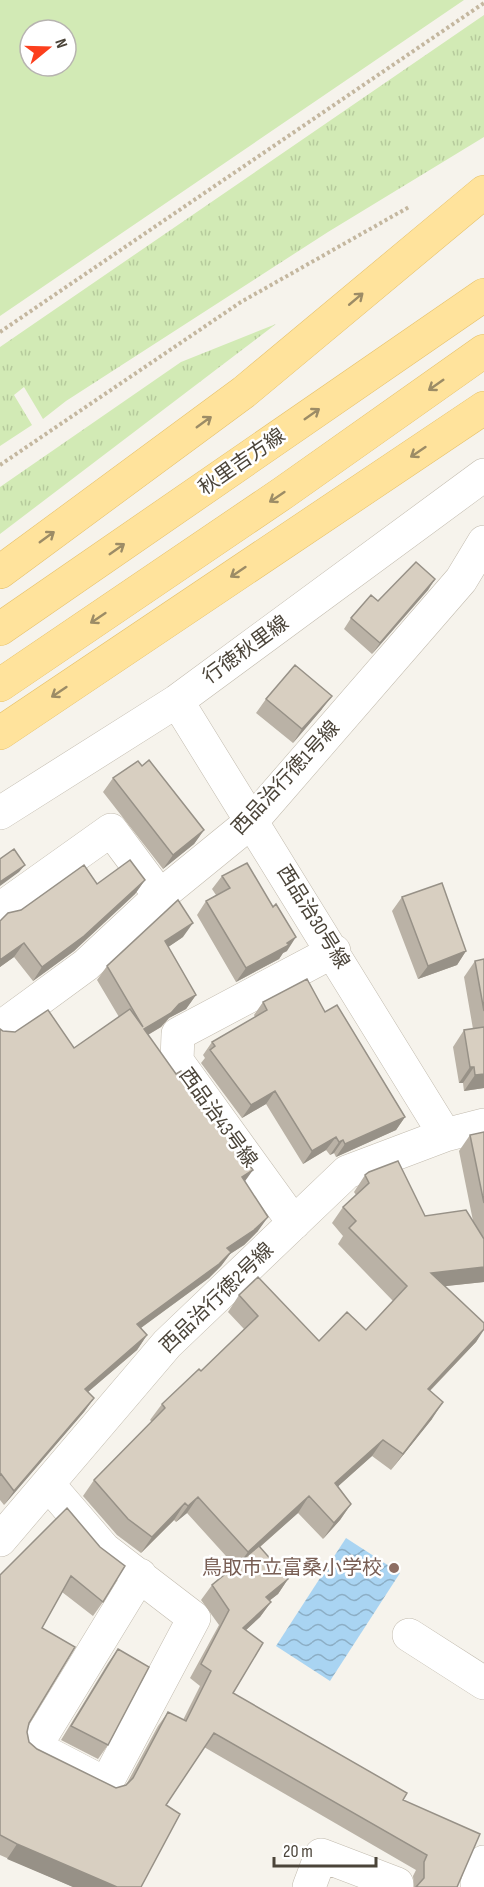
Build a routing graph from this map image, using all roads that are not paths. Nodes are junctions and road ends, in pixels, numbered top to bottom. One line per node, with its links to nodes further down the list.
1 (484, 192): 7 (main road, one-way to 1)
2 (484, 295): 8 (main road, 秋里吉方線, one-way to 2)
3 (484, 351): 9 (main road, one-way to 9)
4 (484, 408): 11 (main road, one-way to 11)
5 (484, 475): 10 (street, 行徳秋里線)
6 (484, 542): 13 (street, 西品治行徳1号線)
7 (0, 572)
8 (0, 629)
9 (0, 685)
10 (177, 701): 12 (street, 行徳秋里線); 13 (street, 西品治30号線)
11 (0, 733)
12 (0, 813)
13 (252, 821): 14 (street, 西品治行徳1号線); 16 (street, 西品治30号線)
14 (160, 896): 15 (street); 17 (street, 西品治行徳1号線)
15 (0, 909)
16 (334, 951): 19 (street, 西品治30号線); 20 (street, 西品治43号線)
17 (0, 1028)
18 (484, 1125): 19 (street, 西品治行徳2号線)
19 (445, 1135): 20 (street, 西品治行徳2号線)
20 (294, 1223): 21 (street, 西品治行徳2号線)
21 (48, 1484): 22 (street, 西品治行徳2号線); 23 (street)
22 (0, 1540)
23 (140, 1575): 23 (street)
24 (409, 1635): 25 (street)
25 (484, 1683)
26 (484, 1863): 29 (street)
27 (309, 1887): 28 (street)
28 (396, 1887)
29 (478, 1887)

